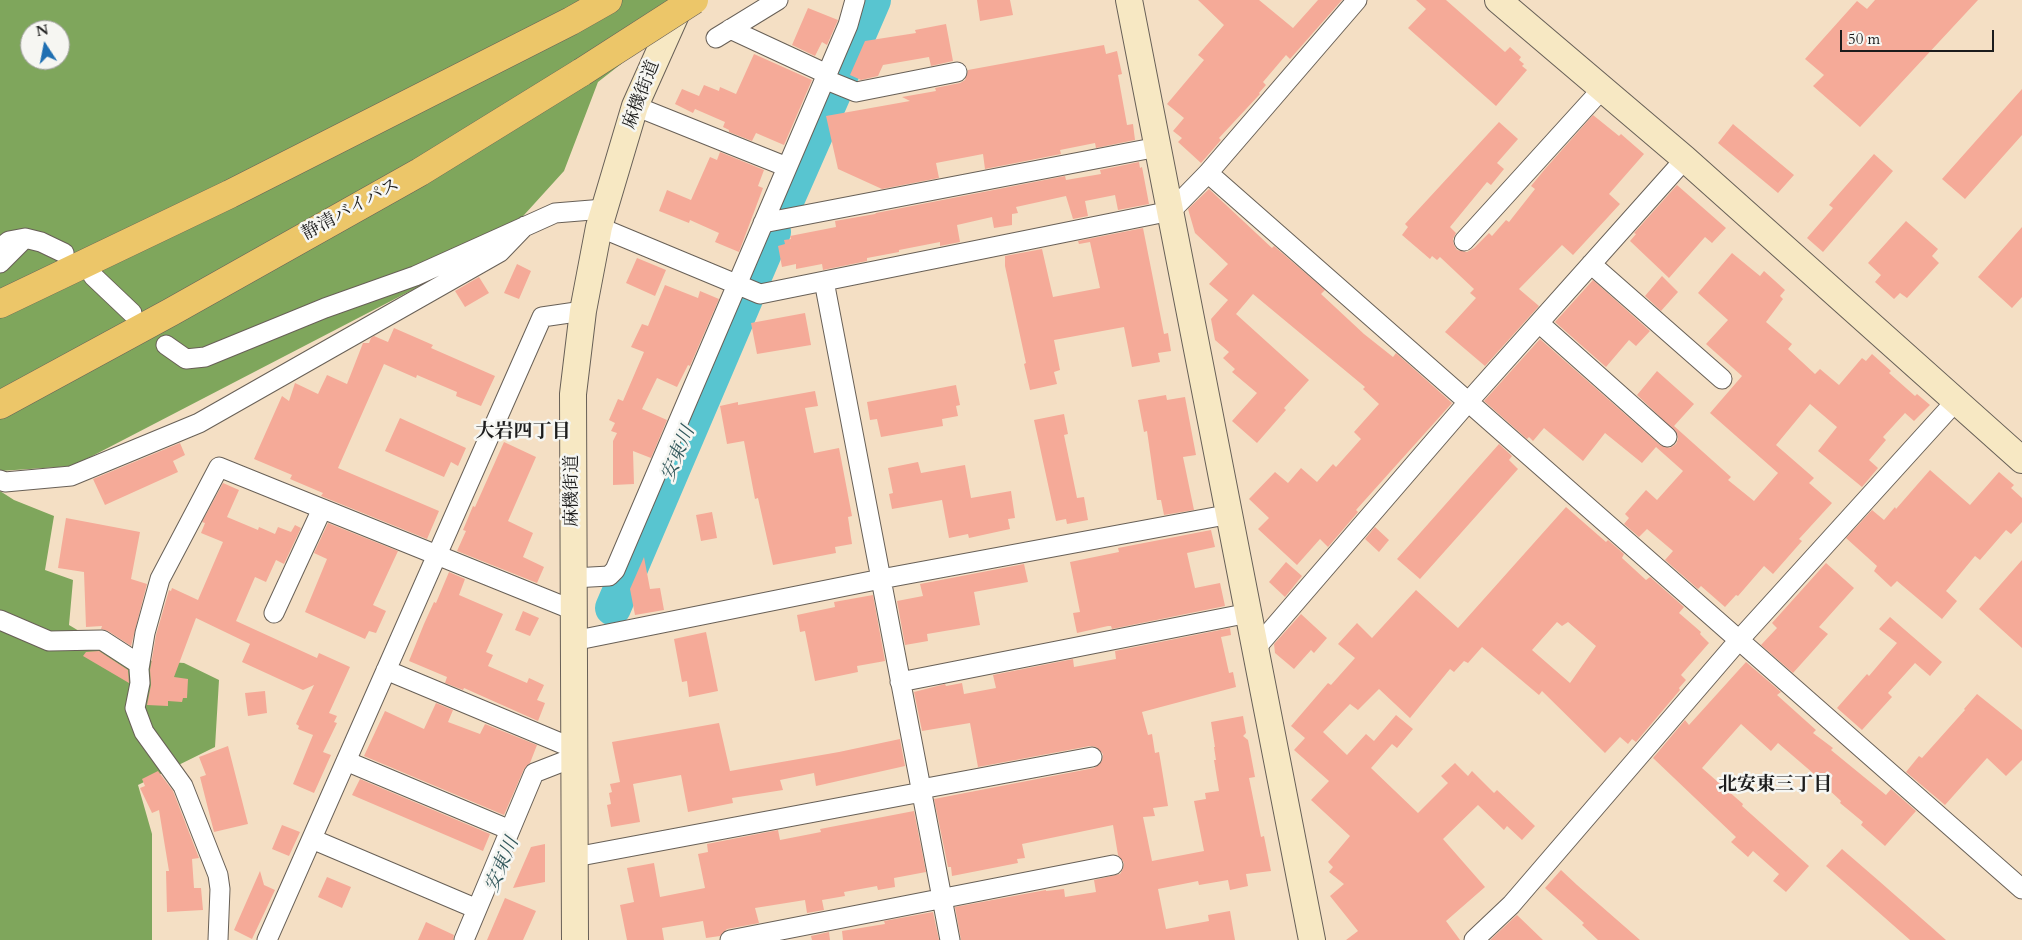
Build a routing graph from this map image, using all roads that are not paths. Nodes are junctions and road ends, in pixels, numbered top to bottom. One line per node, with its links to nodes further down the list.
1 (608, 0): 30 (highway)
2 (683, 0): 12 (street, 麻機街道)
3 (694, 0): 38 (highway, 静清バイパス, bridge)
4 (778, 0): 10 (street)
5 (855, 0): 10 (street)
6 (1129, 0): 13 (street)
7 (1357, 0): 16 (street)
8 (1498, 0): 11 (street)
9 (957, 72): 10 (street)
10 (825, 76): 15 (street)
11 (1603, 88): 14 (street); 22 (street)
12 (635, 106): 15 (street); 18 (street, 麻機街道)
13 (1158, 147): 17 (street); 19 (street)
14 (1685, 159): 26 (street); 37 (street)
15 (787, 167): 19 (street)
16 (1208, 173): 17 (street); 36 (street)
17 (1171, 211): 28 (street); 43 (street)
18 (602, 218): 20 (street); 29 (street); 31 (street, 麻機街道)
19 (763, 223): 29 (street)
20 (525, 226): 34 (street); 41 (street)
21 (25, 238): 23 (street); 24 (street); 25 (street)
22 (1464, 241)
23 (0, 248)
24 (64, 253)
25 (0, 263)
26 (1591, 264): 33 (street); 35 (street)
27 (93, 276): 32 (street)
28 (824, 280): 29 (street); 46 (street)
29 (737, 284): 45 (street)
30 (0, 304)
31 (583, 311): 44 (street); 45 (street, 麻機街道)
32 (132, 312)
33 (1539, 323): 36 (street); 39 (street)
34 (166, 346)
35 (1722, 379)
36 (1469, 401): 51 (street); 53 (street)
37 (1955, 402): 40 (street); 51 (street)
38 (0, 405)
39 (1667, 436)
40 (2022, 460)
41 (0, 480)
42 (322, 509): 44 (street); 48 (street); 54 (street)
43 (1231, 514): 46 (street); 49 (street)
44 (437, 556): 47 (street); 55 (street)
45 (573, 578): 47 (street, 麻機街道)
46 (881, 579): 52 (street); 56 (street)
47 (573, 610): 52 (street, 麻機街道)
48 (274, 613)
49 (1249, 613): 53 (street); 56 (street)
50 (0, 620): 54 (street)
51 (1739, 640): 65 (street); 75 (street)
52 (573, 641): 57 (street, 麻機街道)
53 (1256, 648): 74 (street)
54 (139, 664): 68 (street)
55 (386, 670): 57 (street); 59 (street)
56 (900, 682): 60 (street)
57 (575, 753): 61 (street); 63 (street, 麻機街道)
58 (1092, 757): 60 (street)
59 (346, 762): 61 (street); 62 (street)
60 (921, 791): 63 (street); 66 (street)
61 (510, 830): 67 (street)
62 (312, 840): 67 (street); 69 (street)
63 (575, 858): 71 (street, 麻機街道)
64 (1113, 865): 66 (street)
65 (2022, 888)
66 (942, 898): 72 (street); 73 (street)
67 (477, 909): 70 (street)
68 (218, 940)
69 (267, 940)
70 (464, 940)
71 (575, 940)
72 (730, 940)
73 (950, 940)
74 (1312, 940)
75 (1474, 940)

